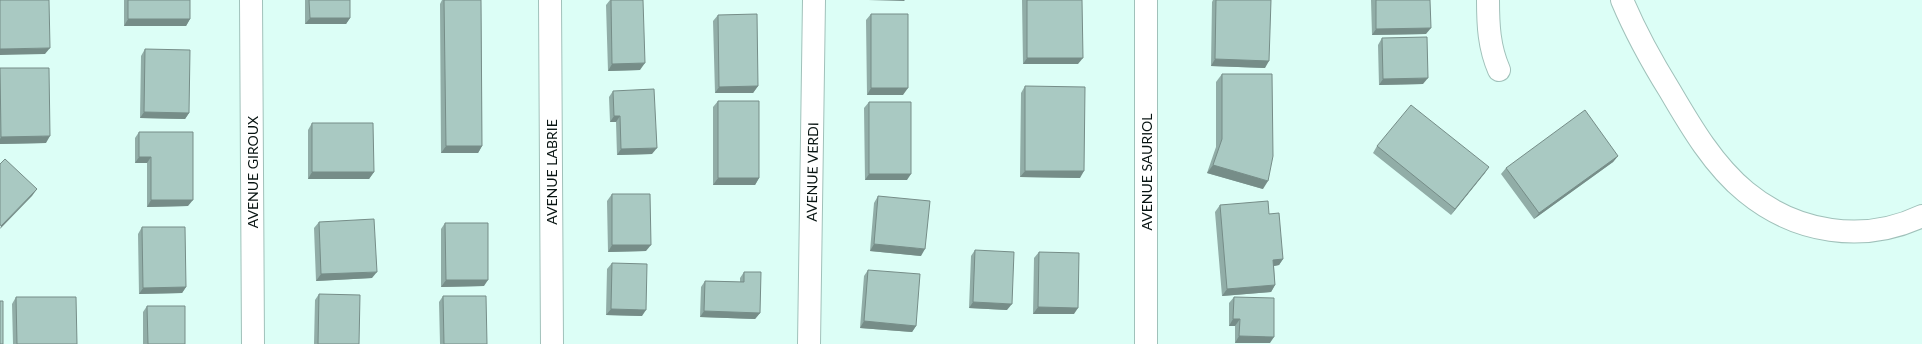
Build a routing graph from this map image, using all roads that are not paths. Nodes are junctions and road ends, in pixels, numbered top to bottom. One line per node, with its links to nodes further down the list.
1 (250, 0): 9 (main road, AVENUE GIROUX)
2 (550, 0): 10 (main road, AVENUE LABRIE)
3 (814, 0): 11 (main road, AVENUE VERDI)
4 (1146, 0): 12 (main road, AVENUE SAURIOL)
5 (1488, 0): 7 (main road)
6 (1622, 0): 8 (main road)
7 (1499, 70)
8 (1922, 216)
9 (253, 344)
10 (552, 344)
11 (810, 344)
12 (1146, 344)

